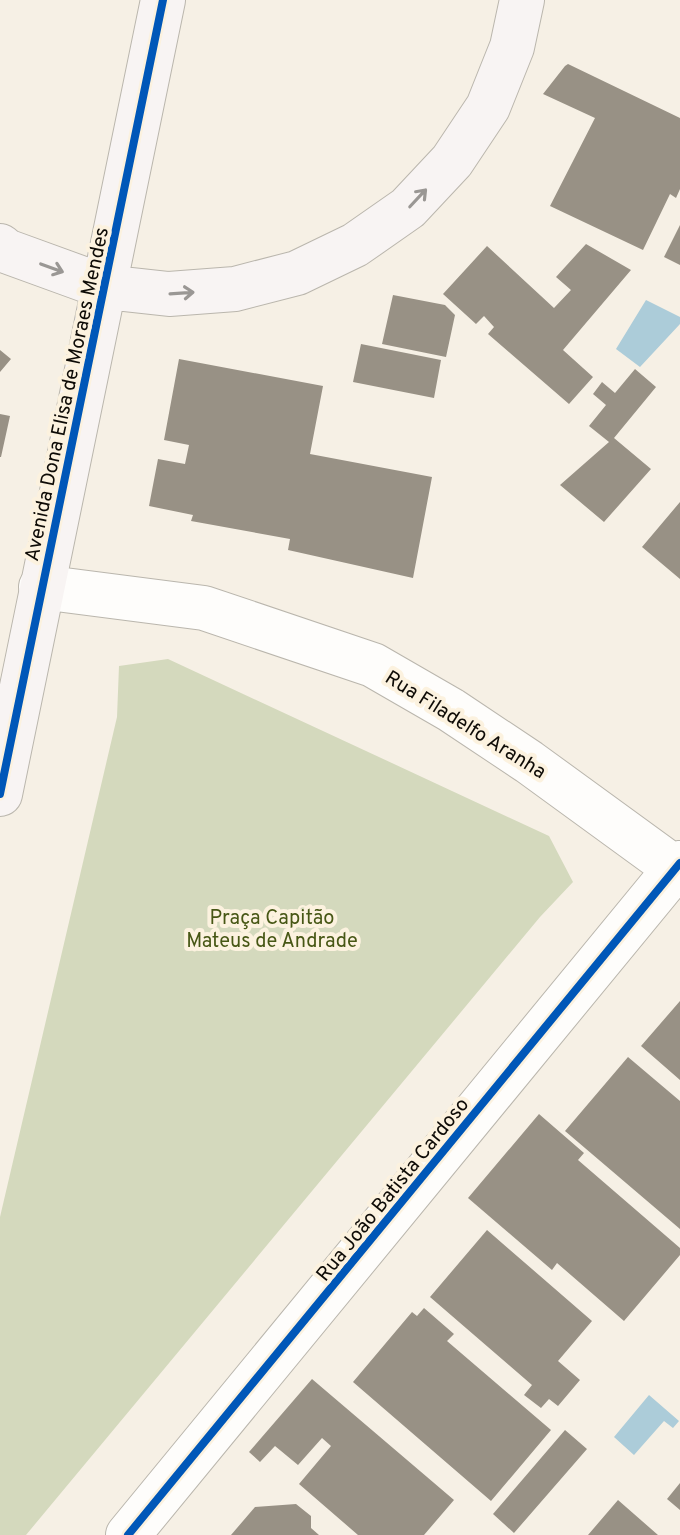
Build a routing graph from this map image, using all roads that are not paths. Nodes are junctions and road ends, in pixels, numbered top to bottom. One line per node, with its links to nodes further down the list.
1 (163, 0): 4 (street, Avenida Dona Elisa de Moraes Mendes)
2 (522, 0): 4 (street, one-way to 2)
3 (0, 246): 4 (street, one-way to 4)
4 (105, 287): 5 (street, Avenida Dona Elisa de Moraes Mendes)
5 (41, 587): 6 (street, Avenida Dona Elisa de Moraes Mendes); 7 (street, Rua Filadelfo Aranha)
6 (0, 794)
7 (679, 868): 8 (street, Rua João Batista Cardoso)
8 (128, 1535)

